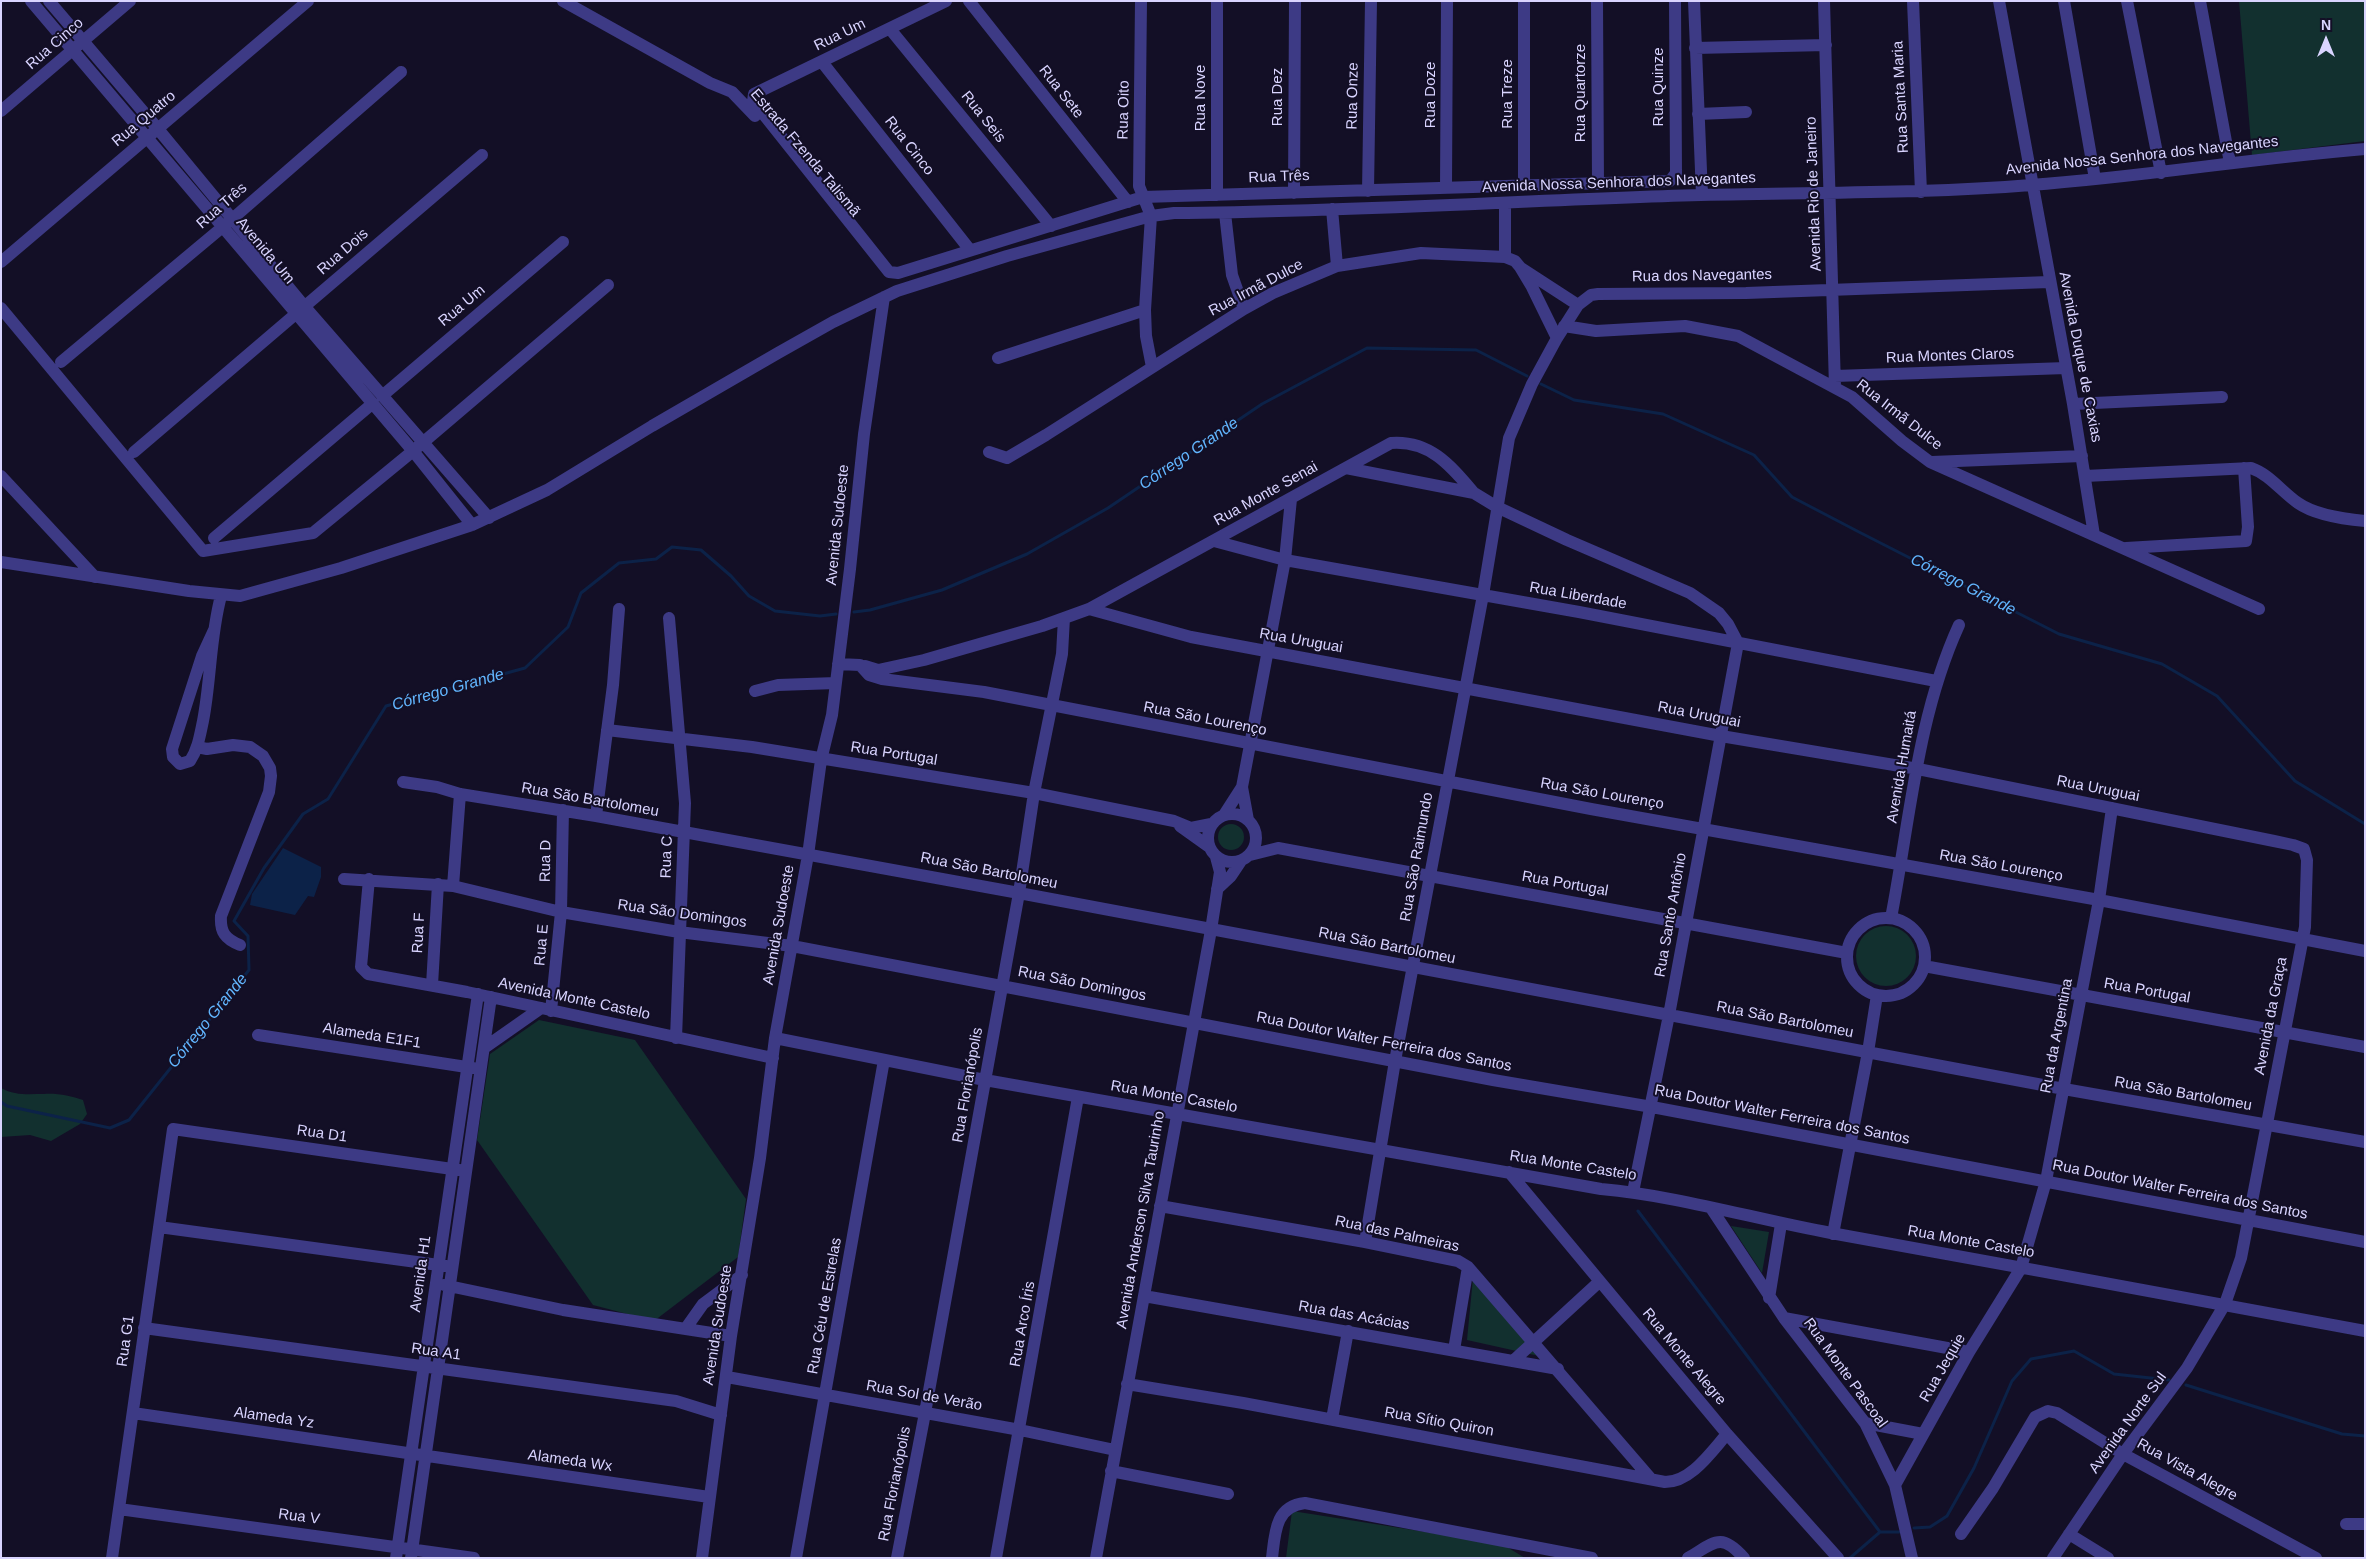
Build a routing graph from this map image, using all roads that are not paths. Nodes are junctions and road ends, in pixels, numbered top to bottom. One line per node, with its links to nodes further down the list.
1 (30, 1): 27 (street, Avenida Um)
2 (49, 1): 24 (street, Avenida Um)
3 (130, 1): 24 (street, Rua Cinco)
4 (308, 1): 33 (street, Rua Quatro)
5 (563, 1): 69 (street, Estrada Fzenda Talismã)
6 (946, 1): 23 (street, Rua Um)
7 (968, 1): 52 (street, Rua Sete)
8 (1141, 1): 51 (street, Rua Oito)
9 (1217, 1): 49 (street, Rua Nove)
10 (1294, 1): 47 (street, Rua Dez)
11 (1371, 1): 45 (street, Rua Onze)
12 (1447, 1): 44 (street, Rua Doze)
13 (1524, 1): 43 (street, Rua Treze)
14 (1597, 1): 41 (street, Rua Quartorze)
15 (1675, 1): 38 (street, Rua Quinze)
16 (1694, 1): 26 (street)
17 (1824, 1): 25 (street, Avenida Rio de Janeiro)
18 (1913, 1): 46 (street, Rua Santa Maria)
19 (1998, 1): 42 (street, Avenida Duque de Caxias)
20 (2064, 1): 40 (street)
21 (2127, 1): 39 (street)
22 (2200, 1): 37 (street)
23 (890, 29): 28 (street, Rua Um); 58 (street, Rua Seis)
24 (83, 41): 27 (street, Rua Cinco); 33 (street, Avenida Um)
25 (1826, 45): 26 (street); 48 (street, Avenida Rio de Janeiro)
26 (1695, 48): 32 (street)
27 (72, 50): 30 (street, Rua Cinco); 34 (street, Avenida Um)
28 (822, 62): 60 (street, Rua Cinco); 65 (street, Rua Um)
29 (401, 72): 57 (street, Rua Três)
30 (1, 111)
31 (1746, 112): 32 (street)
32 (1698, 114): 50 (street)
33 (158, 129): 34 (street, Rua Quatro); 57 (street, Avenida Um)
34 (147, 138): 57 (street, Avenida Um); 62 (street, Rua Quatro)
35 (2365, 149): 37 (street, Avenida Nossa Senhora dos Navegantes)
36 (482, 155): 74 (street, Rua Dois)
37 (2230, 162): 39 (street, Avenida Nossa Senhora dos Navegantes)
38 (1676, 173): 41 (street, Rua Três)
39 (2161, 173): 40 (street, Avenida Nossa Senhora dos Navegantes)
40 (2095, 179): 42 (street, Avenida Nossa Senhora dos Navegantes)
41 (1598, 184): 43 (street, Rua Três)
42 (2031, 185): 46 (street, Avenida Nossa Senhora dos Navegantes); 66 (street, Avenida Duque de Caxias)
43 (1524, 186): 44 (street, Rua Três)
44 (1446, 188): 45 (street, Rua Três)
45 (1368, 191): 47 (street, Rua Três)
46 (1921, 192): 48 (street, Avenida Nossa Senhora dos Navegantes)
47 (1294, 193): 49 (street, Rua Três)
48 (1829, 194): 50 (street, Avenida Nossa Senhora dos Navegantes); 68 (street, Avenida Rio de Janeiro)
49 (1217, 195): 51 (street, Rua Três)
50 (1702, 195): 53 (street, Avenida Nossa Senhora dos Navegantes)
51 (1143, 197): 52 (street, Rua Três); 56 (street, Rua Oito)
52 (1128, 202): 58 (street, Rua Três)
53 (1504, 204): 54 (street, Avenida Nossa Senhora dos Navegantes); 61 (street)
54 (1332, 209): 55 (street, Avenida Nossa Senhora dos Navegantes); 63 (street)
55 (1225, 213): 56 (street, Avenida Nossa Senhora dos Navegantes); 73 (street)
56 (1151, 216): 69 (street, Avenida Nossa Senhora dos Navegantes); 75 (street)
57 (227, 223): 74 (street, Avenida Um); 79 (street, Rua Três)
58 (1051, 226): 60 (street, Rua Três)
59 (563, 242): 84 (street, Rua Um)
60 (970, 250): 65 (street, Rua Três)
61 (1504, 257): 63 (street, Rua Irmã Dulce); 64 (street, Rua Irmã Dulce)
62 (1, 262)
63 (1337, 266): 73 (street, Rua Irmã Dulce)
64 (1520, 267): 71 (street); 77 (street, Rua Irmã Dulce)
65 (889, 272)
66 (2049, 282): 68 (street, Rua dos Navegantes); 81 (street, Avenida Duque de Caxias)
67 (608, 285): 86 (street)
68 (1832, 289): 71 (street, Rua dos Navegantes); 82 (street, Avenida Rio de Janeiro)
69 (897, 291): 70 (street, Avenida Nossa Senhora dos Navegantes)
70 (884, 297): 99 (street, Avenida Nossa Senhora dos Navegantes); 120 (street, Avenida Sudoeste)
71 (1578, 305): 76 (street, Rua dos Navegantes)
72 (1, 308): 87 (street)
73 (1244, 309): 80 (street, Rua Irmã Dulce)
74 (301, 310): 84 (street, Avenida Um); 88 (street, Rua Dois)
75 (1145, 310): 78 (street); 80 (street)
76 (1564, 326): 77 (street, Rua dos Navegantes); 82 (street, Rua Irmã Dulce)
77 (1556, 338): 98 (street, Rua dos Navegantes)
78 (998, 358)
79 (61, 362)
80 (1152, 367): 89 (street, Rua Irmã Dulce)
81 (2066, 368): 82 (street, Rua Montes Claros); 85 (street, Avenida Duque de Caxias)
82 (1835, 381): 91 (street, Rua Irmã Dulce)
83 (2222, 397): 85 (street)
84 (377, 400): 86 (street, Avenida Um); 87 (street, Avenida Um); 103 (street, Rua Um)
85 (2073, 404): 90 (street, Avenida Duque de Caxias)
86 (424, 442): 87 (street); 99 (street, Avenida Um)
87 (413, 451): 101 (street, Avenida Um)
88 (134, 452)
89 (989, 452)
90 (2082, 456): 91 (street); 95 (street, Avenida Duque de Caxias)
91 (1930, 462): 102 (street, Rua Irmã Dulce)
92 (1346, 468): 96 (street); 96 (street, Rua Monte Senai); 97 (street, Rua Monte Senai)
93 (2244, 468): 95 (street); 100 (street); 105 (street)
94 (1, 476): 108 (street)
95 (2085, 476): 102 (street, Avenida Duque de Caxias)
96 (1474, 493): 98 (street)
97 (1291, 499): 104 (street, Rua Monte Senai); 106 (street)
98 (1497, 507): 109 (street, Rua São Raimundo); 118 (street)
99 (489, 518): 101 (street, Avenida Nossa Senhora dos Navegantes)
100 (2365, 521)
101 (472, 525): 110 (street, Avenida Nossa Senhora dos Navegantes)
102 (2094, 535): 105 (street, Rua Irmã Dulce)
103 (214, 538)
104 (1214, 541): 106 (street, Rua Liberdade); 112 (street, Rua Monte Senai)
105 (2121, 548): 113 (street, Rua Irmã Dulce)
106 (1285, 560): 109 (street, Rua Liberdade); 119 (street)
107 (1, 562): 108 (street, Avenida Nossa Senhora dos Navegantes)
108 (95, 577): 110 (street, Avenida Nossa Senhora dos Navegantes)
109 (1482, 595): 118 (street, Rua Liberdade); 124 (street, Rua São Raimundo)
110 (221, 596): 117 (street)
111 (619, 609): 127 (street)
112 (1089, 609): 115 (street, Rua Monte Senai); 119 (street, Rua Uruguai)
113 (2259, 609)
114 (669, 618): 129 (street, Rua C)
115 (1064, 618): 121 (street); 126 (street, Rua Florianópolis)
116 (1959, 626): 122 (street, Avenida Humaitá)
117 (214, 630): 131 (street); 131 (street)
118 (1738, 643): 122 (street, Rua Liberdade); 128 (street, Rua Santo Antônio)
119 (1267, 651): 124 (street, Rua Uruguai); 130 (street)
120 (838, 664): 121 (street); 123 (street, Avenida Sudoeste)
121 (860, 665): 126 (street, Rua São Lourenço)
122 (1936, 681): 133 (street, Avenida Humaitá)
123 (836, 683): 125 (street); 132 (street, Avenida Sudoeste)
124 (1465, 687): 128 (street, Rua Uruguai); 135 (street, Rua São Raimundo)
125 (754, 691)
126 (1051, 706): 130 (street, Rua São Lourenço); 137 (street, Rua Florianópolis)
127 (607, 730): 129 (street, Rua Portugal); 142 (street)
128 (1721, 736): 133 (street, Rua Uruguai); 146 (street, Rua Santo Antônio)
129 (678, 737): 132 (street, Rua Portugal); 147 (street, Rua C)
130 (1250, 744): 135 (street, Rua São Lourenço); 136 (street)
131 (197, 747): 169 (street)
132 (822, 760): 137 (street, Rua Portugal); 151 (street, Avenida Sudoeste)
133 (1918, 769): 139 (street, Rua Uruguai); 154 (street, Avenida Humaitá)
134 (403, 782): 138 (street, Rua São Bartolomeu)
135 (1446, 782): 146 (street, Rua São Lourenço); 155 (street, Rua São Raimundo)
136 (1242, 787): 141 (street); 145 (street)
137 (1034, 793): 143 (street, Rua Portugal); 161 (street, Rua Florianópolis)
138 (460, 794): 140 (street, Rua São Bartolomeu); 159 (street)
139 (2112, 808): 150 (street, Rua Uruguai); 162 (street, Rua da Argentina)
140 (563, 810): 142 (street, Rua São Bartolomeu); 163 (street, Rua D)
141 (1224, 815): 144 (street); 145 (street)
142 (596, 816): 147 (street, Rua São Bartolomeu)
143 (1174, 821): 144 (street, Rua Portugal); 148 (street)
144 (1211, 824): 148 (street)
145 (1252, 825): 149 (street); 153 (street)
146 (1702, 828): 154 (street, Rua São Lourenço); 165 (street, Rua Santo Antônio)
147 (684, 832): 151 (street, Rua São Bartolomeu); 167 (street, Rua C)
148 (1208, 846): 152 (street)
149 (1278, 848): 153 (street); 155 (street, Rua Portugal)
150 (2304, 850): 168 (street, Avenida da Graça)
151 (808, 855): 161 (street, Rua São Bartolomeu); 170 (street, Avenida Sudoeste)
152 (1216, 857): 153 (street); 160 (street, Avenida Anderson Silva Taurinho)
153 (1246, 858): 160 (street)
154 (1902, 864): 162 (street, Rua São Lourenço); 164 (street, Avenida Humaitá)
155 (1430, 877): 165 (street, Rua Portugal); 174 (street, Rua São Raimundo)
156 (344, 879): 157 (street, Rua São Domingos)
157 (369, 879): 158 (street, Rua São Domingos); 175 (street, Avenida Monte Castelo)
158 (438, 884): 159 (street, Rua São Domingos); 175 (street, Rua F)
159 (453, 886): 163 (street, Rua São Domingos)
160 (1217, 889): 166 (street, Avenida Anderson Silva Taurinho)
161 (1019, 893): 166 (street, Rua São Bartolomeu); 176 (street, Rua Florianópolis)
162 (2099, 900): 168 (street, Rua São Lourenço); 178 (street, Rua da Argentina)
163 (561, 912): 167 (street, Rua São Domingos); 180 (street, Rua E)
164 (1890, 918): 172 (street); 173 (street)
165 (1686, 922): 172 (street, Rua Portugal); 181 (street, Rua Santo Antônio)
166 (1211, 930): 174 (street, Rua São Bartolomeu); 182 (street, Avenida Anderson Silva Taurinho)
167 (679, 932): 170 (street, Rua São Domingos); 185 (street, Rua C)
168 (2302, 939): 171 (street, Rua São Lourenço); 183 (street, Avenida da Graça)
169 (240, 945)
170 (792, 946): 176 (street, Rua São Domingos); 186 (street, Avenida Sudoeste)
171 (2365, 951)
172 (1847, 953): 177 (street)
173 (1924, 966): 177 (street); 178 (street, Rua Portugal)
174 (1413, 968): 181 (street, Rua São Bartolomeu); 192 (street, Rua São Raimundo)
175 (432, 985): 179 (street, Avenida Monte Castelo)
176 (1002, 985): 182 (street, Rua São Domingos); 195 (street, Rua Florianópolis)
177 (1877, 995): 189 (street)
178 (2082, 995): 183 (street, Rua Portugal); 196 (street, Rua da Argentina)
179 (484, 996): 180 (street, Avenida Monte Castelo); 188 (street, Avenida H1); 193 (street, Avenida H1)
180 (546, 1010): 185 (street, Avenida Monte Castelo); 188 (street)
181 (1669, 1015): 189 (street, Rua São Bartolomeu); 198 (street, Rua Santo Antônio)
182 (1193, 1022): 192 (street, Rua Doutor Walter Ferreira dos Santos); 199 (street, Avenida Anderson Silva Taurinho)
183 (2283, 1032): 187 (street, Rua Portugal); 200 (street, Avenida da Graça)
184 (258, 1035): 193 (street, Alameda E1F1)
185 (676, 1038): 190 (street, Avenida Monte Castelo)
186 (775, 1038): 190 (street, Avenida Sudoeste); 191 (street, Rua Monte Castelo)
187 (2365, 1046)
188 (484, 1048): 194 (street, Avenida H1)
189 (1868, 1052): 196 (street, Rua São Bartolomeu); 203 (street)
190 (773, 1058): 222 (street, Avenida Sudoeste)
191 (884, 1060): 195 (street, Rua Monte Castelo); 244 (street, Rua Céu de Estrelas)
192 (1395, 1061): 198 (street, Rua Doutor Walter Ferreira dos Santos); 204 (street, Rua São Raimundo)
193 (466, 1067): 194 (street, Alameda E1F1); 205 (street, Avenida H1)
194 (481, 1069): 206 (street, Avenida H1)
195 (985, 1080): 197 (street, Rua Monte Castelo); 246 (street, Rua Florianópolis)
196 (2064, 1089): 200 (street, Rua São Bartolomeu); 208 (street, Rua da Argentina)
197 (1078, 1097): 199 (street, Rua Monte Castelo); 250 (street, Rua Arco Íris)
198 (1652, 1107): 203 (street, Rua Doutor Walter Ferreira dos Santos); 209 (street, Rua Santo Antônio)
199 (1177, 1114): 204 (street, Rua Monte Castelo); 210 (street, Avenida Anderson Silva Taurinho)
200 (2267, 1125): 202 (street, Rua São Bartolomeu); 212 (street, Avenida da Graça)
201 (173, 1128): 205 (street, Rua D1); 214 (street, Rua G1)
202 (2365, 1142)
203 (1850, 1146): 208 (street, Rua Doutor Walter Ferreira dos Santos); 215 (street)
204 (1380, 1149): 207 (street, Rua Monte Castelo); 216 (street, Rua São Raimundo)
205 (452, 1169): 206 (street, Rua D1); 218 (street, Avenida H1)
206 (466, 1171): 219 (street, Avenida H1)
207 (1509, 1172): 209 (street, Rua Monte Castelo); 223 (street, Rua Monte Alegre)
208 (2046, 1181): 212 (street, Rua Doutor Walter Ferreira dos Santos); 221 (street, Rua da Argentina)
209 (1634, 1192): 211 (street, Rua Monte Castelo)
210 (1160, 1206): 216 (street, Rua das Palmeiras); 226 (street, Avenida Anderson Silva Taurinho)
211 (1711, 1208): 213 (street, Rua Monte Castelo); 227 (street, Rua Monte Pascoal)
212 (2249, 1220): 217 (street, Rua Doutor Walter Ferreira dos Santos); 228 (street, Avenida da Graça)
213 (1781, 1224): 215 (street, Rua Monte Castelo); 227 (street)
214 (159, 1227): 218 (street); 230 (street, Rua G1)
215 (1832, 1234): 221 (street, Rua Monte Castelo)
216 (1366, 1242): 220 (street, Rua das Palmeiras)
217 (2365, 1242)
218 (439, 1265): 219 (street); 224 (street, Avenida H1)
219 (454, 1267): 225 (street, Avenida H1)
220 (1468, 1267): 235 (street, Rua das Palmeiras); 236 (street)
221 (2021, 1268): 228 (street, Rua Monte Castelo); 237 (street, Rua Jequie)
222 (742, 1275): 231 (street); 234 (street, Avenida Sudoeste)
223 (1599, 1282): 235 (street); 251 (street, Rua Monte Alegre)
224 (436, 1284): 225 (street); 239 (street, Avenida H1)
225 (450, 1285): 231 (street); 240 (street, Avenida H1)
226 (1144, 1296): 232 (street, Rua das Acácias); 243 (street, Avenida Anderson Silva Taurinho)
227 (1769, 1298): 229 (street, Rua Monte Pascoal)
228 (2225, 1304): 233 (street, Rua Monte Castelo); 254 (street, Avenida Norte Sul)
229 (1784, 1318): 237 (street); 249 (street, Rua Monte Pascoal)
230 (144, 1328): 239 (street, Rua A1); 245 (street, Rua G1)
231 (686, 1328): 234 (street)
232 (1348, 1331): 236 (street, Rua das Acácias); 248 (street)
233 (2365, 1332)
234 (731, 1336): 242 (street, Avenida Sudoeste)
235 (1535, 1343): 238 (street); 241 (street, Rua das Palmeiras)
236 (1454, 1350): 238 (street, Rua das Acácias)
237 (1969, 1352): 252 (street, Rua Jequie)
238 (1513, 1361): 241 (street, Rua das Acácias)
239 (423, 1366): 240 (street, Rua A1); 255 (street, Avenida H1)
240 (438, 1369): 247 (street, Rua A1); 256 (street, Avenida H1)
241 (1558, 1369): 258 (street, Rua das Palmeiras)
242 (727, 1377): 244 (street, Rua Sol de Verão); 247 (street, Avenida Sudoeste)
243 (1127, 1384): 248 (street, Rua Sítio Quiron); 253 (street, Avenida Anderson Silva Taurinho)
244 (825, 1395): 246 (street, Rua Sol de Verão); 273 (street, Rua Céu de Estrelas)
245 (133, 1413): 255 (street, Alameda Yz); 262 (street, Rua G1)
246 (925, 1413): 250 (street, Rua Sol de Verão); 274 (street, Rua Florianópolis)
247 (722, 1415): 261 (street, Avenida Sudoeste)
248 (1332, 1419): 258 (street, Rua Sítio Quiron)
249 (1865, 1423): 252 (street); 259 (street, Rua Monte Pascoal)
250 (1020, 1430): 253 (street, Rua Sol de Verão); 275 (street, Rua Arco Íris)
251 (1727, 1434): 258 (street, Rua Sítio Quiron); 280 (street, Rua Monte Alegre)
252 (1923, 1434): 259 (street, Rua Jequie)
253 (1115, 1450): 257 (street, Avenida Anderson Silva Taurinho)
254 (2123, 1454): 265 (street, Rua Vista Alegre); 266 (street, Avenida Norte Sul); 284 (street, Rua Vista Alegre)
255 (410, 1455): 256 (street, Alameda Yz); 267 (street, Avenida H1)
256 (426, 1457): 261 (street, Alameda Wx); 268 (street, Avenida H1)
257 (1111, 1471): 260 (street); 269 (street, Avenida Anderson Silva Taurinho)
258 (1651, 1479)
259 (1895, 1485): 281 (street, Rua Monte Pascoal)
260 (1228, 1494)
261 (709, 1497): 272 (street, Avenida Sudoeste)
262 (119, 1509): 267 (street, Rua V); 270 (street, Rua G1)
263 (2346, 1524): 264 (street)
264 (2365, 1524)
265 (1961, 1534)
266 (2069, 1534): 282 (street, Avenida Norte Sul); 283 (street)
267 (396, 1552): 268 (street, Rua V)
268 (412, 1553): 271 (street, Rua V)
269 (1099, 1557)
270 (112, 1558)
271 (474, 1558)
272 (702, 1558)
273 (796, 1558)
274 (897, 1558)
275 (996, 1558)
276 (1272, 1558): 277 (street)
277 (1592, 1558)
278 (1688, 1558): 279 (street)
279 (1744, 1558)
280 (1838, 1558)
281 (1912, 1558)
282 (2053, 1558)
283 (2108, 1558)
284 (2316, 1558)

